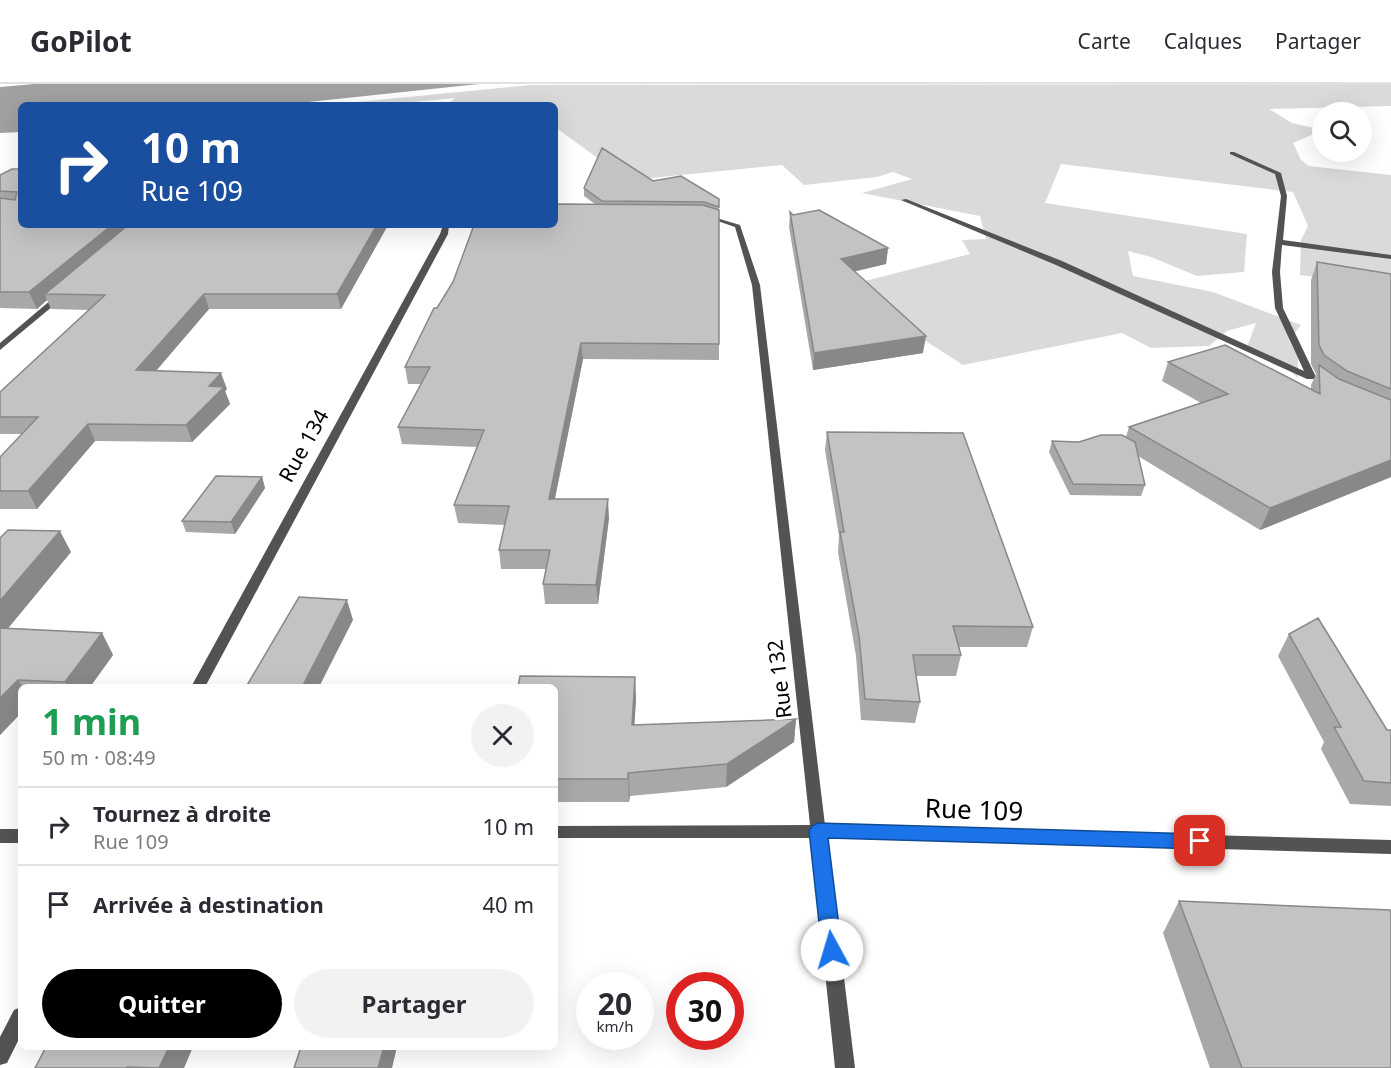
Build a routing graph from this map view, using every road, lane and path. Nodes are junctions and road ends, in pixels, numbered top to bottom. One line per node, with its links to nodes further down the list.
1 (1232, 153): 5 (street)
2 (904, 200): 5 (street)
3 (693, 214): 10 (street, Rue 132)
4 (445, 228): 9 (street, Rue 134)
5 (1279, 242): 6 (street)
6 (1391, 257)
7 (69, 289): 8 (street)
8 (0, 347)
9 (200, 684)
10 (818, 831): 11 (street, Rue 109); 14 (street, Rue 109); 17 (street, Rue 132)
11 (558, 832)
12 (0, 836): 13 (street)
13 (18, 836)
14 (1391, 847)
15 (18, 1022): 16 (street)
16 (0, 1056)
17 (845, 1068)

